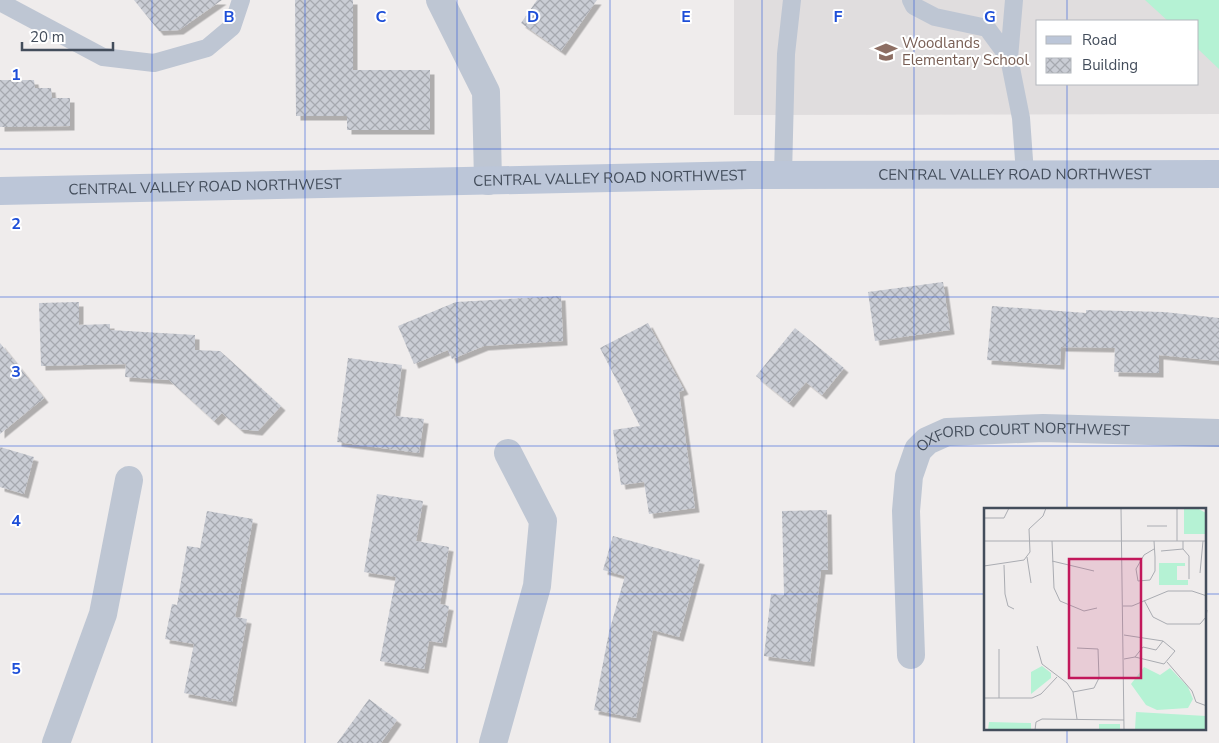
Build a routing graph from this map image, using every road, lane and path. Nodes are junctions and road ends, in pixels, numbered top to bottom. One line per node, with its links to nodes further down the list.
1 (242, 0): 6 (lane)
2 (440, 0): 11 (street)
3 (792, 0): 10 (lane)
4 (911, 0): 7 (lane)
5 (1014, 0): 7 (lane)
6 (0, 2)
7 (1009, 58): 8 (lane)
8 (1025, 174): 9 (main road, CENTRAL VALLEY ROAD NORTHWEST); 10 (main road, CENTRAL VALLEY ROAD NORTHWEST)
9 (1219, 174)
10 (783, 175): 11 (main road, CENTRAL VALLEY ROAD NORTHWEST)
11 (488, 181): 12 (main road, CENTRAL VALLEY ROAD NORTHWEST)
12 (0, 191)
13 (1219, 433): 16 (street, OXFORD COURT NORTHWEST)
14 (508, 453): 18 (street)
15 (128, 480): 17 (street)
16 (911, 655)
17 (56, 743)
18 (493, 743)

